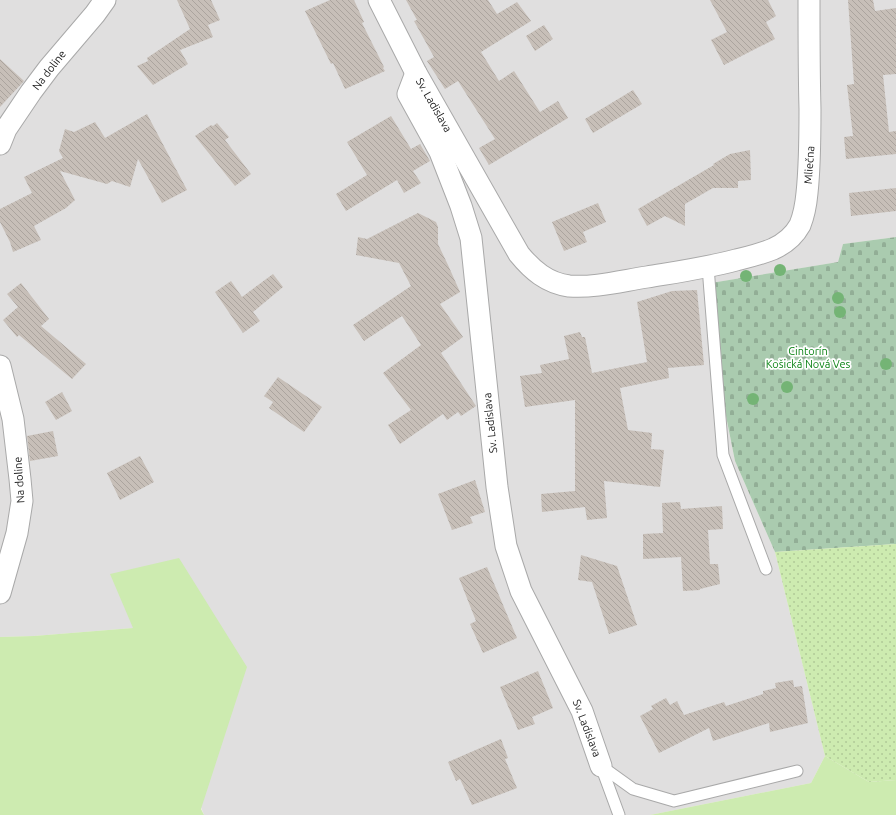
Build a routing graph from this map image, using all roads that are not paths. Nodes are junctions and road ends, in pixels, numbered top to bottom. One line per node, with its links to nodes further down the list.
1 (105, 0): 5 (street, Na doline)
2 (379, 0): 4 (street, Sv. Ladislava)
3 (809, 0): 6 (street, Mliečna)
4 (416, 73): 6 (street, Sv. Ladislava); 10 (street, Sv. Ladislava)
5 (0, 144)
6 (708, 267): 8 (lane)
7 (0, 366): 9 (street, Na doline)
8 (766, 569)
9 (0, 593)
10 (601, 766): 11 (lane); 12 (lane)
11 (797, 771)
12 (619, 815)

